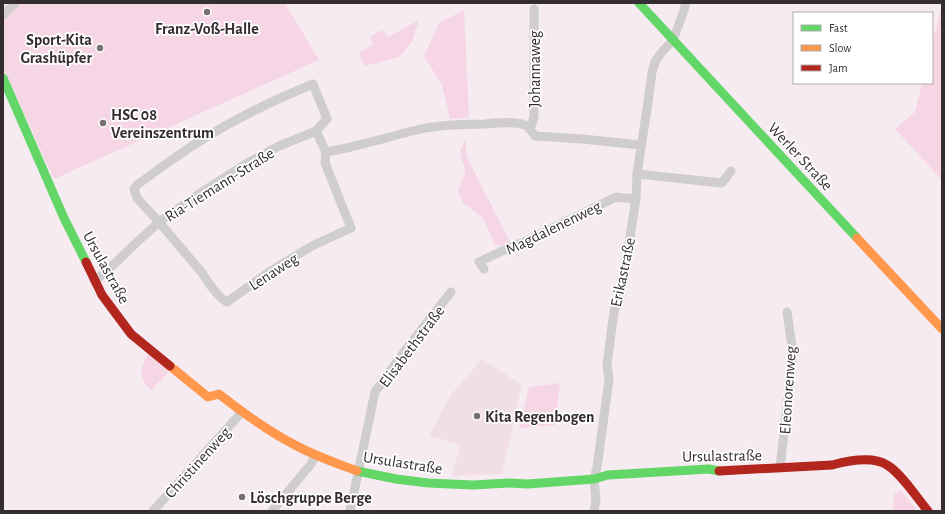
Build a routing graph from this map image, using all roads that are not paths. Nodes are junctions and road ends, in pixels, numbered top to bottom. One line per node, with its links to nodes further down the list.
1 (15, 3): 5 (street)
2 (639, 3): 6 (street, Werler Straße)
3 (686, 3): 6 (street)
4 (534, 9): 8 (street, Johannaweg)
5 (3, 15)
6 (673, 40): 10 (street, Erikastraße); 20 (street, Werler Straße)
7 (3, 78): 17 (street, Ursulastraße)
8 (530, 129): 10 (street); 11 (street)
9 (316, 131): 11 (street, Lenaweg); 15 (street, Ria-Tiemann-Straße); 15 (street, Lenaweg)
10 (641, 145): 13 (street, Erikastraße)
11 (326, 152): 15 (street, Lenaweg)
12 (731, 171): 13 (street)
13 (637, 174): 14 (street, Erikastraße)
14 (636, 199): 16 (street, Magdalenenweg); 25 (street, Erikastraße)
15 (159, 222): 17 (street, Ria-Tiemann-Straße)
16 (484, 269)
17 (94, 281): 21 (street, Ursulastraße)
18 (451, 292): 24 (street, Elisabethstraße)
19 (787, 312): 23 (street, Eleonorenweg)
20 (942, 329)
21 (242, 412): 22 (street, Ursulastraße); 26 (street, Christinenweg)
22 (316, 455): 24 (street, Ursulastraße); 27 (street)
23 (780, 468): 25 (street, Ursulastraße); 30 (street, Ursulastraße)
24 (358, 471): 25 (street, Ursulastraße); 28 (street, Elisabethstraße)
25 (594, 479): 29 (street, Erikastraße)
26 (153, 511)
27 (272, 511)
28 (350, 511)
29 (594, 511)
30 (928, 511)

